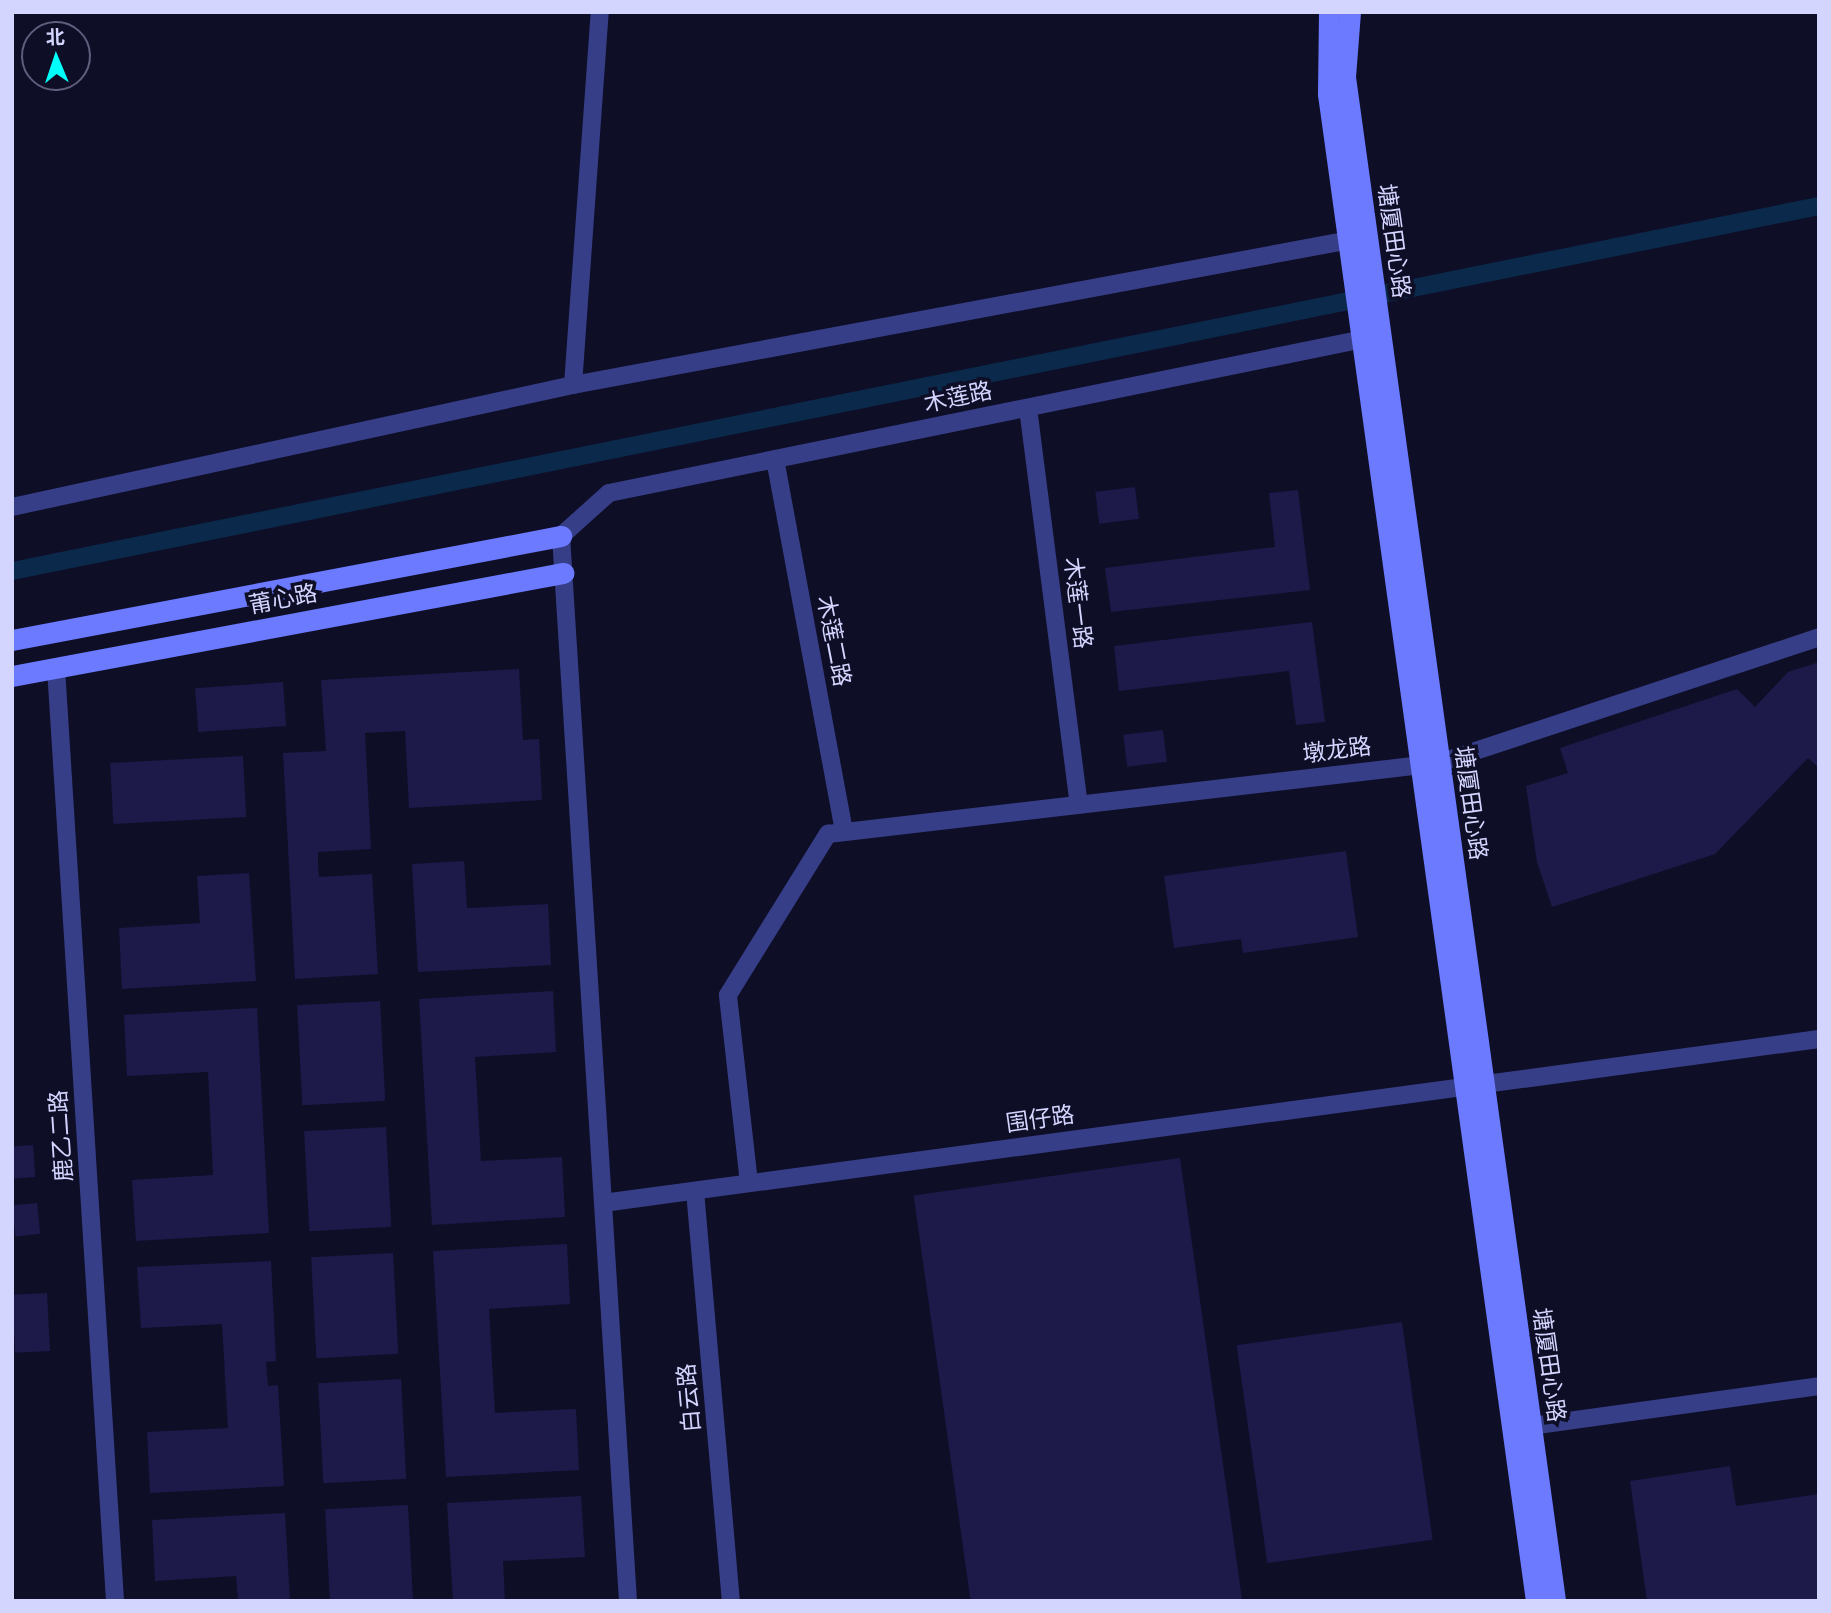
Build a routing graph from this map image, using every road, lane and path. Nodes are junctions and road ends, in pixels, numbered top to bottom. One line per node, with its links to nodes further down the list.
1 (600, 12): 6 (street)
2 (1329, 12): 4 (main road, 塘厦田心路)
3 (1350, 12): 4 (main road, 塘厦田心路)
4 (1357, 238): 5 (main road, 塘厦田心路); 6 (street)
5 (1371, 337): 7 (street, 木莲路); 16 (main road, 塘厦田心路)
6 (573, 385): 9 (street)
7 (1028, 408): 8 (street, 木莲路); 17 (street, 木莲一路)
8 (775, 459): 10 (street, 木莲路); 18 (street, 木莲二路)
9 (12, 507)
10 (561, 536): 11 (street); 13 (main road, 莆心路)
11 (563, 573): 14 (main road, 莆心路); 23 (street)
12 (1819, 637): 16 (street, 墩龙路)
13 (12, 640)
14 (56, 668): 15 (main road, 莆心路); 26 (street, 鹿乙二路)
15 (12, 676)
16 (1430, 764): 17 (street, 墩龙路); 20 (main road, 塘厦田心路)
17 (1079, 805): 18 (street, 墩龙路)
18 (844, 832): 21 (street)
19 (1819, 1039): 20 (street, 围仔路)
20 (1474, 1086): 21 (street, 围仔路); 25 (main road, 塘厦田心路)
21 (749, 1183): 22 (street, 围仔路)
22 (695, 1191): 23 (street, 围仔路); 28 (street, 白云路)
23 (603, 1203): 27 (street)
24 (1819, 1386): 25 (street)
25 (1522, 1428): 29 (main road, 塘厦田心路); 30 (main road, 塘厦田心路)
26 (115, 1601)
27 (628, 1601)
28 (731, 1601)
29 (1536, 1601)
30 (1555, 1601)

